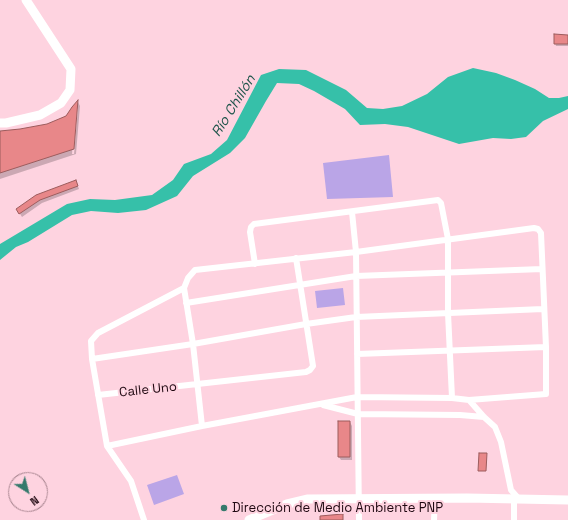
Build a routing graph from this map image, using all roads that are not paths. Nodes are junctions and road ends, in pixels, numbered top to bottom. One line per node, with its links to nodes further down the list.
1 (26, 0): 2 (street)
2 (0, 123)
3 (352, 212): 4 (street); 5 (street); 7 (street)
4 (448, 238): 5 (street); 8 (street); 9 (street)
5 (356, 252): 6 (street); 10 (street)
6 (296, 258): 7 (street); 11 (street, Calle Uno)
7 (255, 264): 12 (street)
8 (542, 269): 9 (street); 14 (street)
9 (448, 273): 10 (street); 15 (street)
10 (356, 276): 11 (street); 16 (street)
11 (300, 284): 13 (street); 17 (street, Calle Uno)
12 (184, 288): 13 (street); 22 (street)
13 (186, 303): 18 (street)
14 (543, 309): 15 (street); 19 (street)
15 (448, 313): 16 (street); 20 (street)
16 (356, 317): 17 (street); 21 (street)
17 (306, 324): 18 (street); 23 (street, Calle Uno)
18 (193, 344): 22 (street); 23 (street)
19 (546, 347): 20 (street); 27 (street)
20 (450, 351): 21 (street); 26 (street)
21 (357, 354): 25 (street)
22 (92, 359): 24 (street)
23 (198, 384): 24 (street, Calle Uno); 31 (street)
24 (98, 395): 32 (street)
25 (357, 396): 26 (street); 28 (street); 29 (street)
26 (452, 398): 27 (street)
27 (469, 400): 30 (street)
28 (321, 404): 29 (street); 31 (street)
29 (358, 414): 30 (street); 35 (street)
30 (484, 417): 34 (street)
31 (202, 426): 32 (street)
32 (107, 446): 37 (street)
33 (435, 498): 34 (street); 35 (street); 40 (street)
34 (517, 499): 36 (street); 41 (street)
35 (360, 500): 38 (street); 39 (street)
36 (568, 500)
37 (144, 520)
38 (249, 520)
39 (359, 520)
40 (434, 520)
41 (514, 520)

